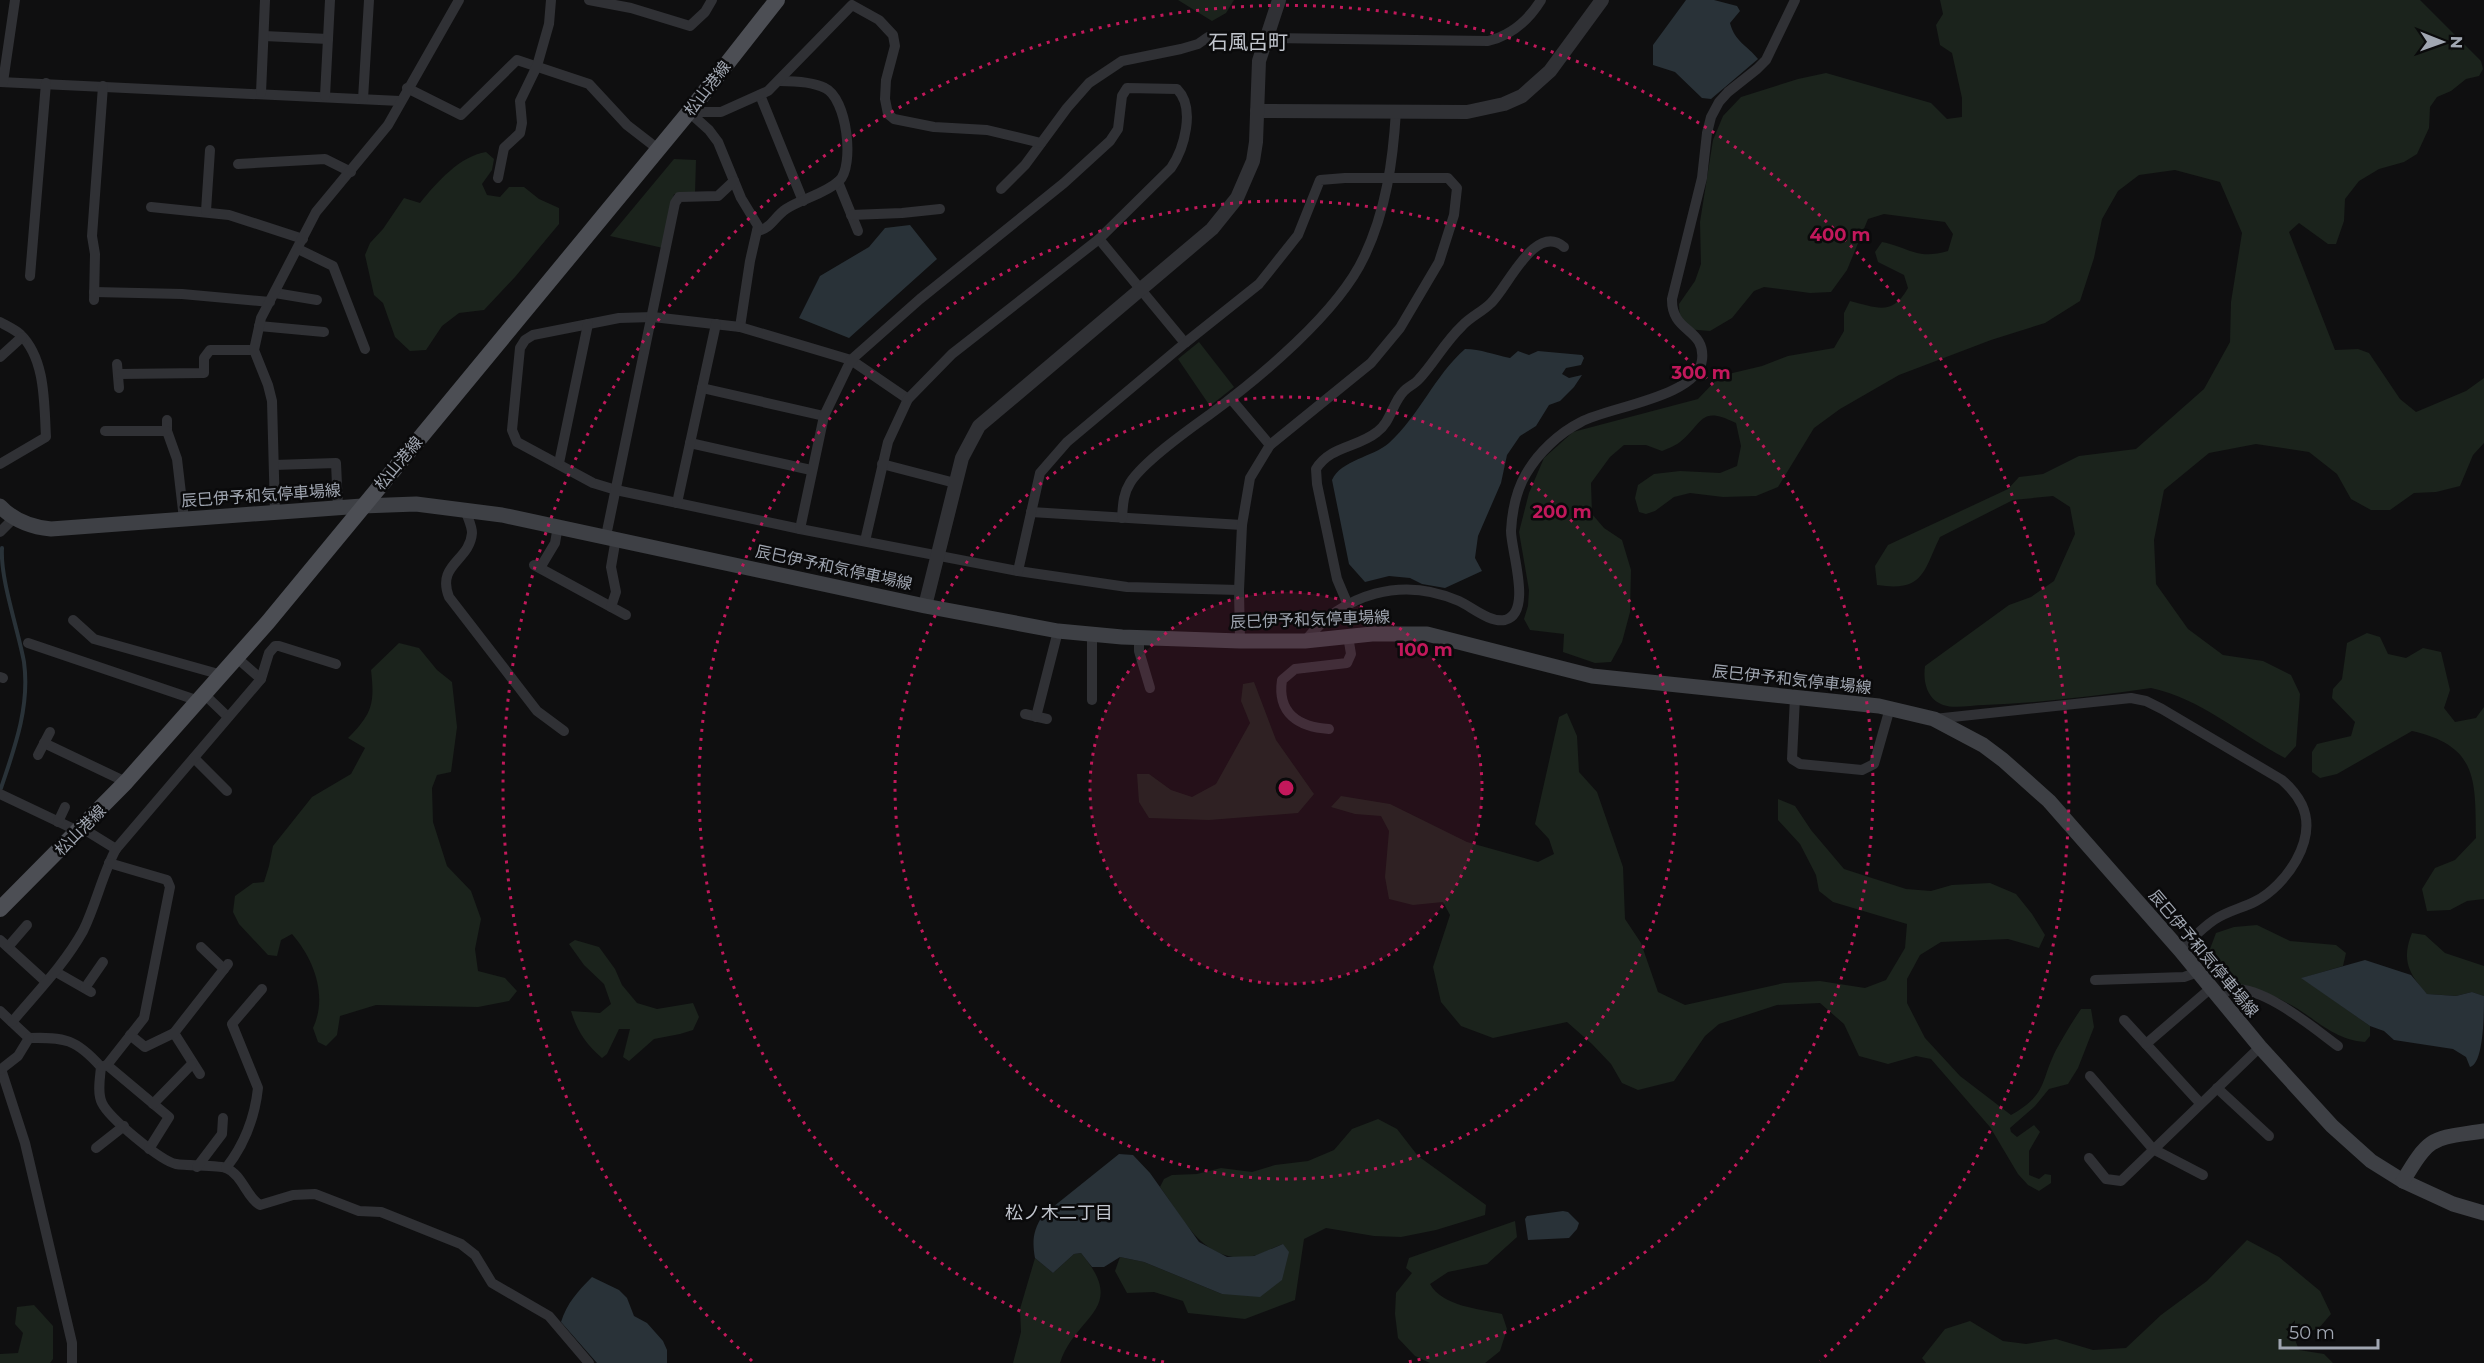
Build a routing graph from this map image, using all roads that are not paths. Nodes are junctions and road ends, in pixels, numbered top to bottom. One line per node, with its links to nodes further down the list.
1 (15, 0): 22 (street)
2 (265, 0): 16 (street)
3 (330, 0): 19 (street)
4 (369, 0): 29 (street)
5 (459, 0): 25 (street)
6 (550, 0): 20 (street)
7 (589, 0): 15 (street)
8 (711, 0): 15 (street)
9 (777, 0): 33 (main road, 松山港線)
10 (1279, 0): 18 (street)
11 (1541, 0): 18 (street)
12 (1602, 0): 32 (street)
13 (1795, 0): 106 (street)
14 (855, 3): 21 (street); 34 (street)
15 (628, 4)
16 (264, 36): 19 (street); 26 (street)
17 (1208, 37): 34 (street)
18 (1266, 38): 31 (street)
19 (328, 39): 28 (street)
20 (537, 66): 25 (street); 35 (street); 39 (street)
21 (780, 81): 27 (street); 42 (street)
22 (1, 82): 23 (street)
23 (46, 83): 24 (street); 54 (street)
24 (103, 86): 26 (street); 56 (street)
25 (407, 88): 30 (street)
26 (261, 93): 28 (street)
27 (760, 95): 33 (street); 44 (street)
28 (325, 96): 29 (street)
29 (363, 99): 30 (street)
30 (400, 101): 38 (street)
31 (1257, 111): 32 (street); 55 (street)
32 (1396, 111): 40 (street)
33 (689, 112): 35 (main road, 松山港線); 41 (street)
34 (1041, 143): 43 (street)
35 (658, 149): 88 (main road, 松山港線)
36 (210, 150): 47 (street)
37 (238, 164): 38 (street)
38 (351, 172): 52 (street)
39 (498, 178)
40 (1389, 179): 66 (street); 74 (street); 78 (street)
41 (734, 181): 49 (street); 58 (street)
42 (838, 182): 44 (street); 48 (street)
43 (1001, 189)
44 (802, 201): 49 (street)
45 (151, 207): 47 (street)
46 (940, 209): 48 (street)
47 (206, 211): 52 (street)
48 (851, 215): 50 (street)
49 (757, 231): 63 (street)
50 (858, 231)
51 (1099, 238): 55 (street); 70 (street); 73 (street)
52 (300, 244): 56 (street); 67 (street)
53 (1564, 247): 106 (street)
54 (30, 276)
55 (1140, 289): 66 (street); 84 (street)
56 (272, 297): 57 (street); 62 (street)
57 (317, 300)
58 (653, 317): 60 (street); 61 (street); 85 (street)
59 (0, 322): 65 (street)
60 (588, 324): 79 (street); 79 (street)
61 (716, 324): 63 (street); 72 (street)
62 (259, 326): 64 (street); 68 (street)
63 (740, 327): 70 (street)
64 (324, 332)
65 (22, 337): 69 (street); 80 (street)
66 (1185, 343): 92 (street)
67 (365, 349)
68 (254, 350): 71 (street); 82 (street)
69 (0, 357)
70 (851, 360): 73 (street); 75 (street)
71 (119, 388)
72 (702, 388): 75 (street); 77 (street)
73 (908, 399): 81 (street)
74 (1231, 399): 78 (street); 94 (street)
75 (824, 416): 83 (street)
76 (112, 435): 95 (street)
77 (690, 443): 83 (street); 86 (street)
78 (1270, 446): 96 (street)
79 (559, 463): 85 (street)
80 (0, 464)
81 (882, 464): 84 (street); 101 (street)
82 (274, 465): 89 (street); 91 (street)
83 (811, 470): 98 (street)
84 (955, 483): 102 (street)
85 (616, 490): 86 (street); 100 (street)
86 (677, 503): 98 (street)
87 (0, 506): 93 (main road, 辰巳伊予和気停車場線)
88 (362, 506): 89 (main road, 辰巳伊予和気停車場線); 90 (main road, 辰巳伊予和気停車場線); 117 (main road, 松山港線)
89 (338, 507): 91 (main road, 辰巳伊予和気停車場線)
90 (465, 509): 97 (main road, 辰巳伊予和気停車場線); 130 (street)
91 (275, 512): 95 (main road, 辰巳伊予和気停車場線)
92 (1030, 512): 94 (street); 103 (street)
93 (14, 518): 95 (main road, 辰巳伊予和気停車場線); 99 (street)
94 (1122, 518): 96 (street)
95 (184, 519)
96 (1242, 525): 104 (street)
97 (558, 526): 100 (main road, 辰巳伊予和気停車場線); 107 (street)
98 (800, 529): 101 (street)
99 (0, 532)
100 (611, 537): 105 (main road, 辰巳伊予和気停車場線); 107 (street)
101 (865, 542): 102 (street)
102 (938, 555): 103 (street); 105 (street)
103 (1018, 571): 104 (street)
104 (1239, 590): 114 (street)
105 (925, 606): 110 (main road, 辰巳伊予和気停車場線)
106 (1348, 606): 115 (street)
107 (611, 607): 108 (street)
108 (626, 615)
109 (73, 620): 119 (street)
110 (1058, 630): 111 (main road, 辰巳伊予和気停車場線); 126 (street)
111 (1092, 635): 113 (main road, 辰巳伊予和気停車場線); 124 (street)
112 (1348, 636): 115 (main road, 辰巳伊予和気停車場線); 122 (main road, 辰巳伊予和気停車場線); 129 (street)
113 (1139, 637): 114 (main road, 辰巳伊予和気停車場線); 121 (street)
114 (1240, 641): 115 (main road, 辰巳伊予和気停車場線)
115 (1305, 641)
116 (28, 644): 123 (street)
117 (237, 658): 119 (main road, 松山港線); 120 (street)
118 (336, 664): 120 (street)
119 (222, 675): 123 (main road, 松山港線)
120 (261, 679): 127 (street)
121 (1150, 688)
122 (1795, 697): 125 (main road, 辰巳伊予和気停車場線); 125 (street)
123 (202, 698): 127 (street); 135 (main road, 松山港線)
124 (1092, 700)
125 (1890, 708): 128 (main road, 辰巳伊予和気停車場線)
126 (1036, 716)
127 (228, 717): 134 (street)
128 (1934, 719): 147 (main road, 辰巳伊予和気停車場線); 147 (street)
129 (1329, 729)
130 (564, 731)
131 (50, 732): 132 (street)
132 (44, 743): 133 (street); 135 (street)
133 (38, 755)
134 (194, 759): 136 (street); 141 (street)
135 (126, 783): 140 (main road, 松山港線)
136 (227, 791)
137 (0, 794): 139 (street)
138 (65, 807): 139 (street)
139 (58, 822): 140 (street)
140 (80, 830): 141 (street); 143 (main road, 松山港線)
141 (116, 849): 142 (street)
142 (108, 863): 149 (street); 159 (street)
143 (0, 909)
144 (27, 925): 145 (street)
145 (4, 944): 152 (street)
146 (201, 947): 158 (street)
147 (2180, 950): 150 (main road, 辰巳伊予和気停車場線)
148 (103, 962): 149 (street)
149 (56, 972): 152 (street)
150 (2198, 972): 151 (street); 154 (main road, 辰巳伊予和気停車場線)
151 (2095, 980)
152 (45, 981): 157 (street)
153 (262, 989): 181 (street)
154 (2215, 993): 161 (street); 162 (street); 163 (main road, 辰巳伊予和気停車場線)
155 (0, 1011): 157 (street)
156 (2124, 1020): 161 (street)
157 (12, 1022): 160 (street)
158 (174, 1034): 159 (street); 164 (street)
159 (130, 1035): 165 (street)
160 (29, 1038): 165 (street); 166 (street)
161 (2146, 1044): 170 (street)
162 (2338, 1046)
163 (2260, 1047): 169 (street); 183 (main road, 辰巳伊予和気停車場線)
164 (192, 1064): 167 (street); 171 (street)
165 (104, 1066): 171 (street); 173 (street)
166 (1, 1069): 185 (street)
167 (200, 1074)
168 (2090, 1076): 178 (street)
169 (2217, 1088): 170 (street); 175 (street)
170 (2200, 1103): 178 (street)
171 (153, 1104): 177 (street)
172 (223, 1118): 180 (street)
173 (124, 1126): 176 (street); 177 (street)
174 (2484, 1131): 183 (main road)
175 (2269, 1137)
176 (96, 1148)
177 (149, 1149): 180 (street)
178 (2153, 1149): 179 (street); 182 (street)
179 (2089, 1158)
180 (197, 1167): 181 (street)
181 (226, 1168): 186 (street)
182 (2203, 1175)
183 (2403, 1181): 184 (main road, 辰巳伊予和気停車場線)
184 (2484, 1213)
185 (72, 1363)
186 (589, 1363)

